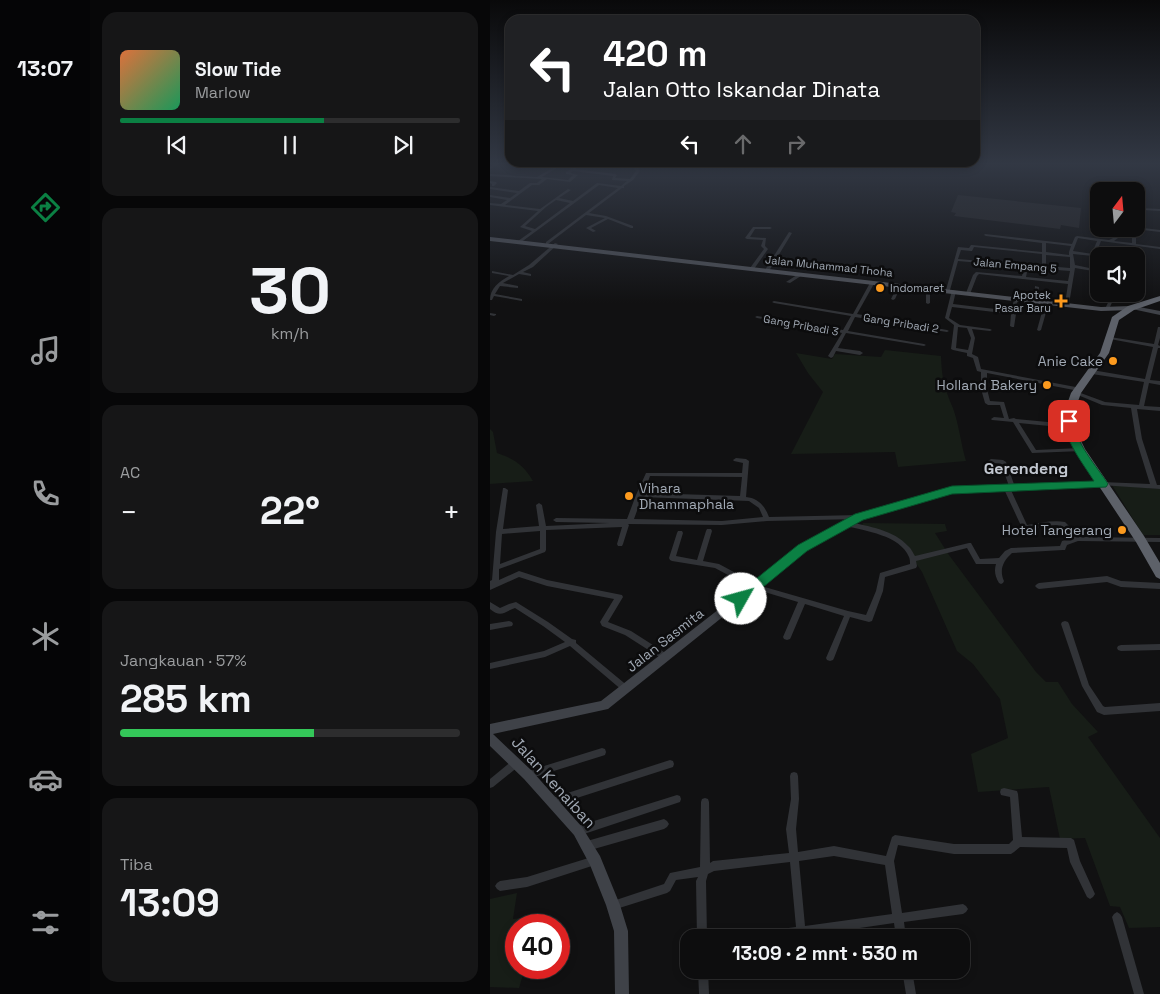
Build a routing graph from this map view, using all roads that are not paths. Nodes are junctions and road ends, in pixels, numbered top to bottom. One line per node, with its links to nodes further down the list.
1 (541, 210): 9 (street)
2 (562, 210): 9 (street)
3 (591, 210): 4 (street)
4 (586, 214): 5 (street); 22 (street)
5 (608, 218): 6 (street); 10 (street)
6 (632, 227)
7 (770, 228): 32 (street)
8 (1145, 229): 11 (street)
9 (535, 230): 19 (street)
10 (594, 231)
11 (1160, 232)
12 (790, 233): 34 (street)
13 (986, 235): 14 (street)
14 (995, 236): 21 (street); 25 (street)
15 (490, 238): 19 (main road, Jalan Muhammad Thoha)
16 (1114, 238): 20 (street)
17 (1134, 238): 24 (street)
18 (1099, 240): 20 (street); 23 (street); 28 (street)
19 (520, 241): 22 (main road, Jalan Muhammad Thoha)
20 (1110, 241): 24 (street)
21 (1044, 242): 23 (street); 27 (street)
22 (552, 245): 32 (main road, Jalan Muhammad Thoha); 37 (street)
23 (1074, 245): 28 (street)
24 (1134, 245): 26 (street)
25 (993, 248): 27 (street); 29 (street)
26 (1160, 248)
27 (1043, 254): 28 (street); 31 (street)
28 (1071, 254): 33 (street)
29 (957, 260): 30 (street, Jalan Empang 5); 50 (street)
30 (1031, 265): 31 (street, Jalan Empang 5); 41 (street)
31 (1044, 266): 33 (street, Jalan Empang 5)
32 (752, 268): 34 (main road, Jalan Muhammad Thoha)
33 (1073, 268): 35 (street, Jalan Empang 5); 44 (street)
34 (768, 270): 38 (main road, Jalan Muhammad Thoha)
35 (1090, 270)
36 (494, 272): 40 (street)
37 (519, 273): 39 (street); 40 (street)
38 (802, 274): 42 (street); 43 (main road, Jalan Muhammad Thoha)
39 (529, 275)
40 (513, 276): 45 (street)
41 (1024, 278): 44 (street); 51 (street)
42 (788, 282)
43 (873, 282): 46 (main road, Jalan Muhammad Thoha); 69 (street)
44 (1070, 283): 63 (street)
45 (500, 284): 47 (street); 52 (street)
46 (895, 284): 49 (main road, Jalan Muhammad Thoha); 53 (street)
47 (516, 287)
48 (1036, 287): 58 (street)
49 (928, 288): 50 (main road, Jalan Muhammad Thoha); 62 (street)
50 (951, 291): 51 (main road, Jalan Muhammad Thoha); 64 (street)
51 (968, 293): 54 (main road, Jalan Muhammad Thoha)
52 (495, 295): 56 (street); 57 (street)
53 (893, 298)
54 (1016, 298): 58 (main road, Jalan Muhammad Thoha); 67 (street)
55 (1160, 298): 65 (highway)
56 (490, 299)
57 (520, 300)
58 (1036, 301): 60 (main road, Jalan Muhammad Thoha)
59 (774, 302): 69 (street, Gang Pribadi 2)
60 (1047, 302): 63 (main road, Jalan Muhammad Thoha); 77 (street)
61 (1109, 302): 66 (street)
62 (928, 303)
63 (1067, 304): 66 (main road, Jalan Muhammad Thoha)
64 (951, 305): 67 (street); 72 (street)
65 (1132, 308): 66 (main road, Jalan Muhammad Thoha); 68 (street); 71 (highway)
66 (1104, 309): 71 (main road, Jalan Muhammad Thoha)
67 (1015, 313): 73 (street)
68 (1160, 313)
69 (854, 316): 78 (street, Gang Pribadi 2); 79 (street)
70 (756, 317): 79 (street, Gang Pribadi 3)
71 (1116, 318): 80 (highway)
72 (956, 324): 74 (street); 84 (street)
73 (1012, 326)
74 (969, 328): 76 (street); 84 (street)
75 (1160, 328): 82 (street)
76 (990, 330)
77 (1039, 330)
78 (948, 331)
79 (845, 332): 81 (street, Gang Pribadi 3); 83 (street)
80 (1110, 338): 82 (street); 88 (highway)
81 (924, 345)
82 (1158, 347): 89 (street)
83 (835, 349): 85 (street); 86 (street)
84 (970, 352): 87 (street)
85 (860, 353)
86 (831, 356)
87 (984, 371): 91 (street); 95 (street)
88 (1092, 372): 89 (street); 91 (highway)
89 (1146, 381): 90 (street); 92 (street)
90 (1160, 383)
91 (1077, 391): 92 (street); 97 (highway)
92 (1138, 407): 93 (street); 104 (street)
93 (1160, 409)
94 (994, 419): 95 (street)
95 (1007, 420): 96 (street)
96 (1014, 420): 97 (street); 98 (street)
97 (1069, 426): 98 (highway)
98 (1080, 450): 102 (highway)
99 (736, 460): 101 (street)
100 (991, 461): 103 (street)
101 (745, 475): 106 (street); 107 (street)
102 (1102, 484): 103 (street, Jalan Sasmita); 104 (street, Jalan Sasmita); 119 (highway)
103 (1009, 487): 111 (street, Jalan Sasmita); 118 (street)
104 (1157, 487)
105 (505, 490): 116 (street)
106 (639, 495): 107 (street); 112 (street)
107 (743, 498): 109 (street)
108 (539, 505): 114 (street)
109 (767, 519): 111 (street); 112 (street)
110 (556, 520): 113 (street)
111 (853, 521): 122 (street); 131 (street, Jalan Sasmita)
112 (628, 522): 113 (street); 113 (street); 121 (street)
113 (577, 523): 114 (street)
114 (543, 528): 116 (street); 125 (street)
115 (709, 530): 124 (street)
116 (499, 532): 125 (street)
117 (680, 533): 124 (street)
118 (1078, 539): 119 (street); 123 (street)
119 (1140, 539): 120 (street); 126 (highway)
120 (1160, 540)
121 (620, 544)
122 (913, 559): 123 (street); 134 (street)
123 (1000, 561): 127 (street)
124 (699, 563): 131 (street)
125 (498, 567): 128 (street)
126 (1158, 569)
127 (1001, 581)
128 (493, 584): 142 (street)
129 (1039, 586): 130 (street)
130 (1160, 586)
131 (756, 587): 132 (street); 142 (street, Jalan Sasmita)
132 (803, 600): 134 (street); 138 (street)
133 (490, 605): 139 (street)
134 (848, 614): 143 (street)
135 (509, 624): 137 (street)
136 (1065, 624): 146 (street)
137 (490, 627)
138 (787, 637)
139 (573, 642): 144 (street); 145 (street)
140 (1160, 647): 141 (street)
141 (1121, 648)
142 (664, 656): 145 (street, Jalan Sasmita)
143 (830, 658)
144 (490, 666)
145 (626, 689): 147 (street, Jalan Sasmita)
146 (1160, 707)
147 (490, 729)
148 (490, 738): 150 (street, Jalan Kenaiban)
149 (602, 752): 152 (street)
150 (516, 763): 152 (street, Jalan Kenaiban); 154 (street)
151 (670, 764): 157 (street)
152 (528, 775): 157 (street, Jalan Kenaiban)
153 (794, 776): 163 (street)
154 (490, 784)
155 (1004, 792): 161 (street)
156 (677, 799): 160 (street)
157 (552, 802): 160 (street, Jalan Kenaiban)
158 (705, 802): 166 (street)
159 (664, 824): 162 (street)
160 (578, 831): 162 (street, Jalan Kenaiban)
161 (1018, 842): 165 (street); 168 (street)
162 (587, 846): 164 (street, Jalan Kenaiban)
163 (794, 857): 165 (street); 166 (street); 174 (street)
164 (595, 861): 167 (street); 169 (street, Jalan Kenaiban)
165 (889, 861): 172 (street)
166 (705, 870): 169 (street); 173 (street)
167 (500, 886)
168 (1090, 894)
169 (613, 905): 179 (street, Jalan Kenaiban)
170 (963, 909): 172 (street)
171 (1117, 917): 182 (street)
172 (898, 918): 175 (street); 176 (street)
173 (702, 929)
174 (801, 929)
175 (816, 929)
176 (900, 929)
177 (703, 979): 180 (street)
178 (908, 979): 181 (street)
179 (622, 994)
180 (704, 994)
181 (911, 994)
182 (1139, 994)

